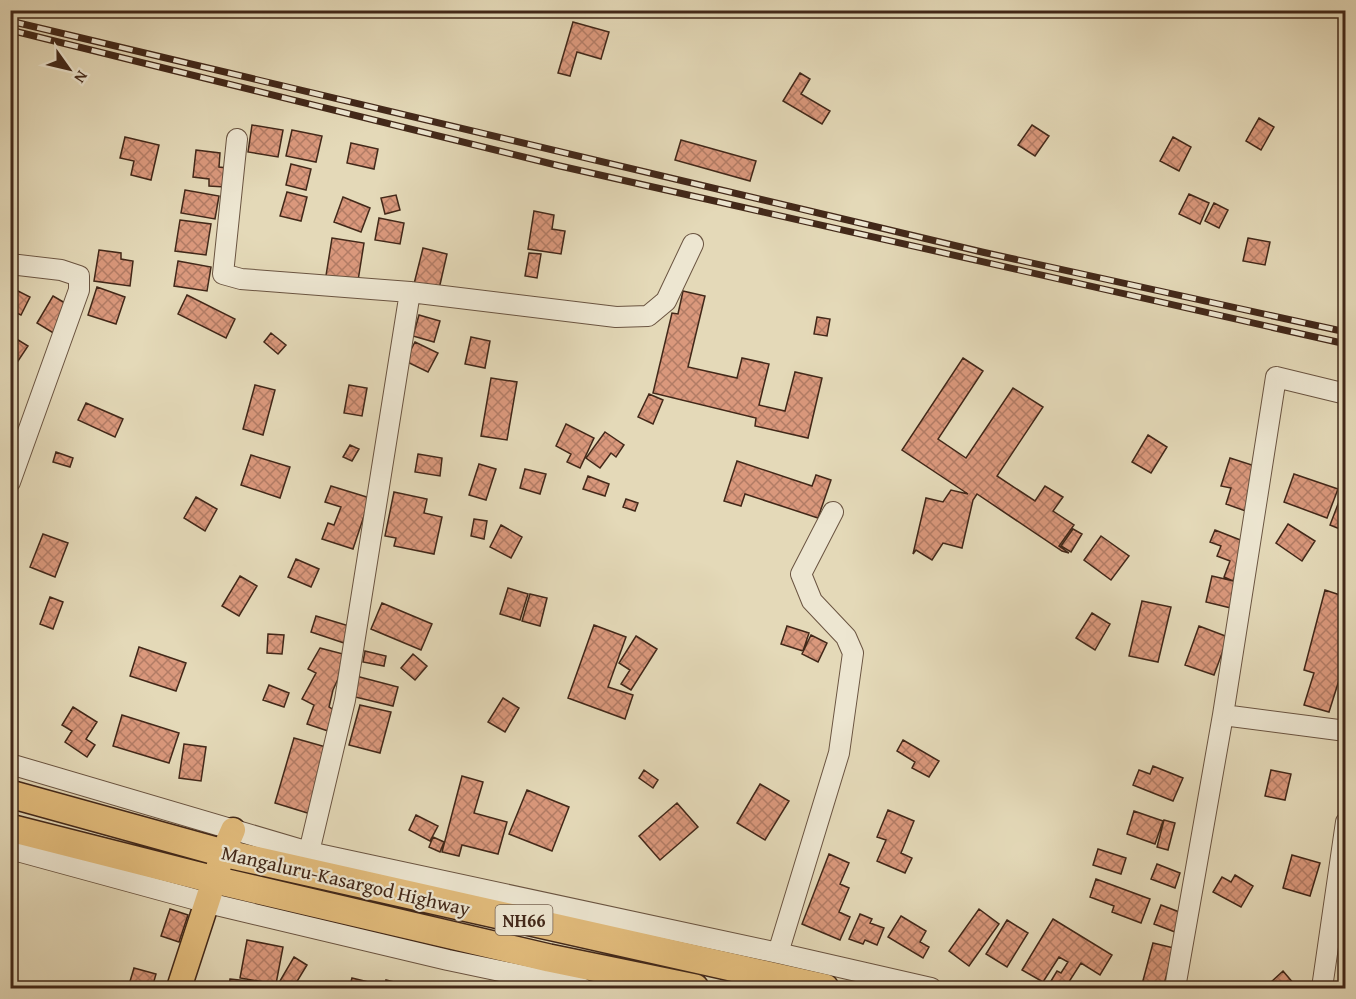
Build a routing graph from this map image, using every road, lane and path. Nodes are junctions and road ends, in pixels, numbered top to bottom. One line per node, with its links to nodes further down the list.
1 (237, 139): 4 (street)
2 (693, 244): 4 (street)
3 (10, 264): 6 (street)
4 (410, 292): 16 (street)
5 (1346, 394): 8 (street)
6 (10, 482)
7 (833, 512): 18 (street)
8 (1223, 715): 9 (street); 24 (street)
9 (1346, 731)
10 (10, 764): 14 (street)
11 (10, 794): 14 (highway, Mangaluru-Kasargod Highway / NH66)
12 (1346, 822): 25 (street)
13 (10, 828): 17 (highway, Mangaluru-Kasargod Highway / NH66)
14 (228, 841): 16 (street); 17 (main road); 22 (highway, Mangaluru-Kasargod Highway / NH66)
15 (10, 849): 17 (street)
16 (309, 852): 18 (street)
17 (211, 892): 19 (main road); 20 (street); 21 (highway, Mangaluru-Kasargod Highway / NH66)
18 (778, 952): 23 (street)
19 (179, 988)
20 (582, 988)
21 (695, 988)
22 (825, 988)
23 (931, 988)
24 (1175, 988)
25 (1322, 988)

